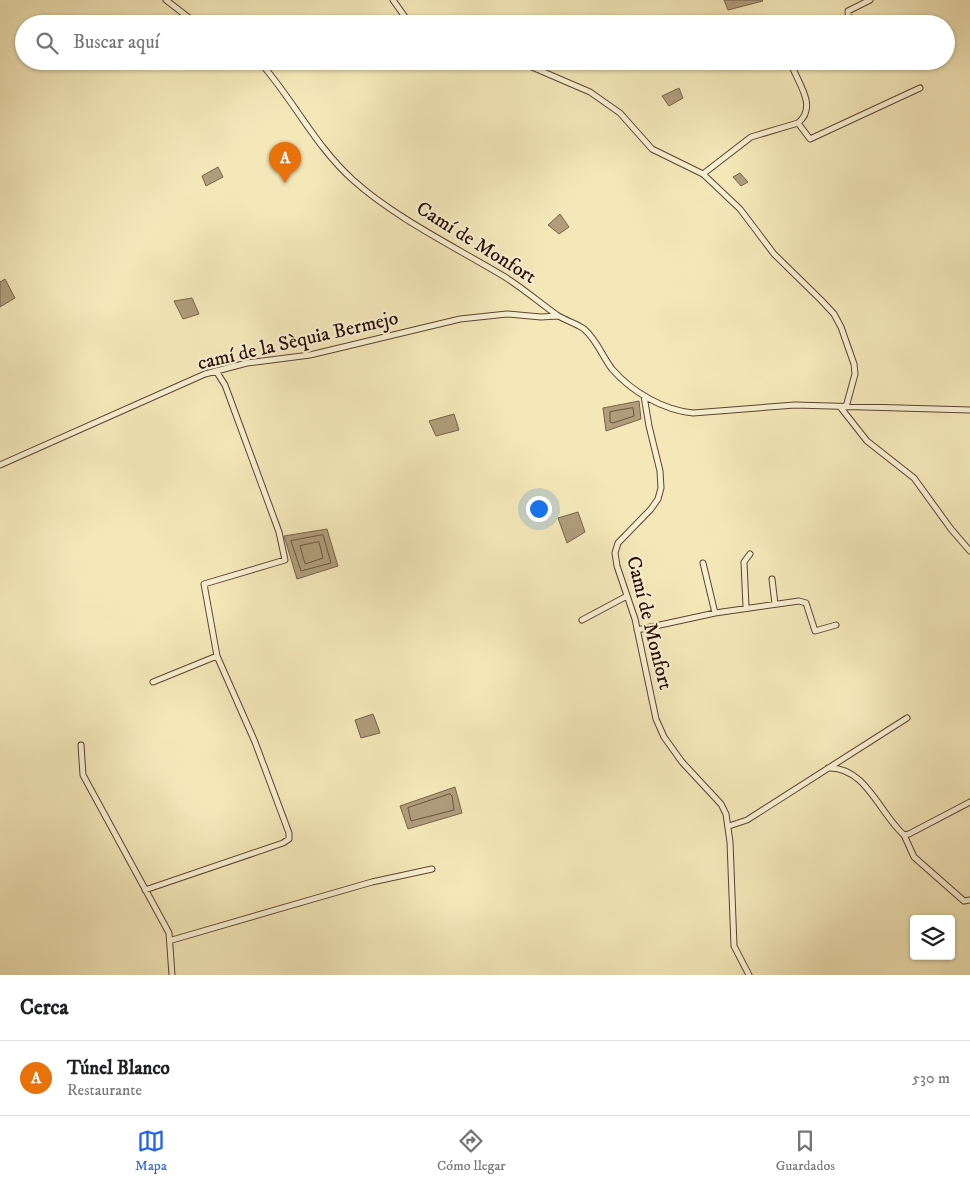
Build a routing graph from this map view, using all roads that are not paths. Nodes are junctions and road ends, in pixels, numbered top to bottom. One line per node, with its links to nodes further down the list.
1 (166, 0): 4 (street)
2 (393, 0): 5 (street)
3 (870, 0): 6 (street)
4 (185, 15)
5 (404, 15)
6 (848, 15)
7 (266, 70): 13 (street, Camí de Monfort)
8 (539, 70): 12 (street)
9 (793, 70): 11 (street)
10 (920, 88): 11 (street)
11 (798, 123): 12 (street)
12 (703, 174): 16 (street)
13 (559, 316): 14 (street, camí de la Sèquia Bermejo); 15 (street, Camí de Monfort)
14 (216, 371): 18 (street, camí de la Sèquia Bermejo); 30 (street)
15 (644, 396): 16 (street); 23 (street, Camí de Monfort)
16 (844, 408): 17 (street); 19 (street)
17 (970, 410)
18 (0, 465)
19 (970, 551)
20 (750, 554): 25 (street)
21 (703, 563): 26 (street)
22 (772, 579): 24 (street)
23 (627, 596): 27 (street); 29 (street, Camí de Monfort)
24 (775, 604): 25 (street); 28 (street)
25 (746, 607): 26 (street)
26 (715, 613): 29 (street)
27 (582, 620)
28 (836, 625)
29 (637, 630): 36 (street, Camí de Monfort)
30 (217, 656): 31 (street); 39 (street)
31 (153, 682)
32 (907, 718): 34 (street)
33 (81, 745): 39 (street)
34 (828, 768): 36 (street); 37 (street)
35 (970, 802): 37 (street)
36 (729, 826): 43 (street, Camí de Monfort)
37 (904, 835): 40 (street)
38 (432, 869): 41 (street)
39 (146, 890): 41 (street)
40 (970, 900)
41 (172, 940): 42 (street)
42 (172, 975)
43 (749, 975)

